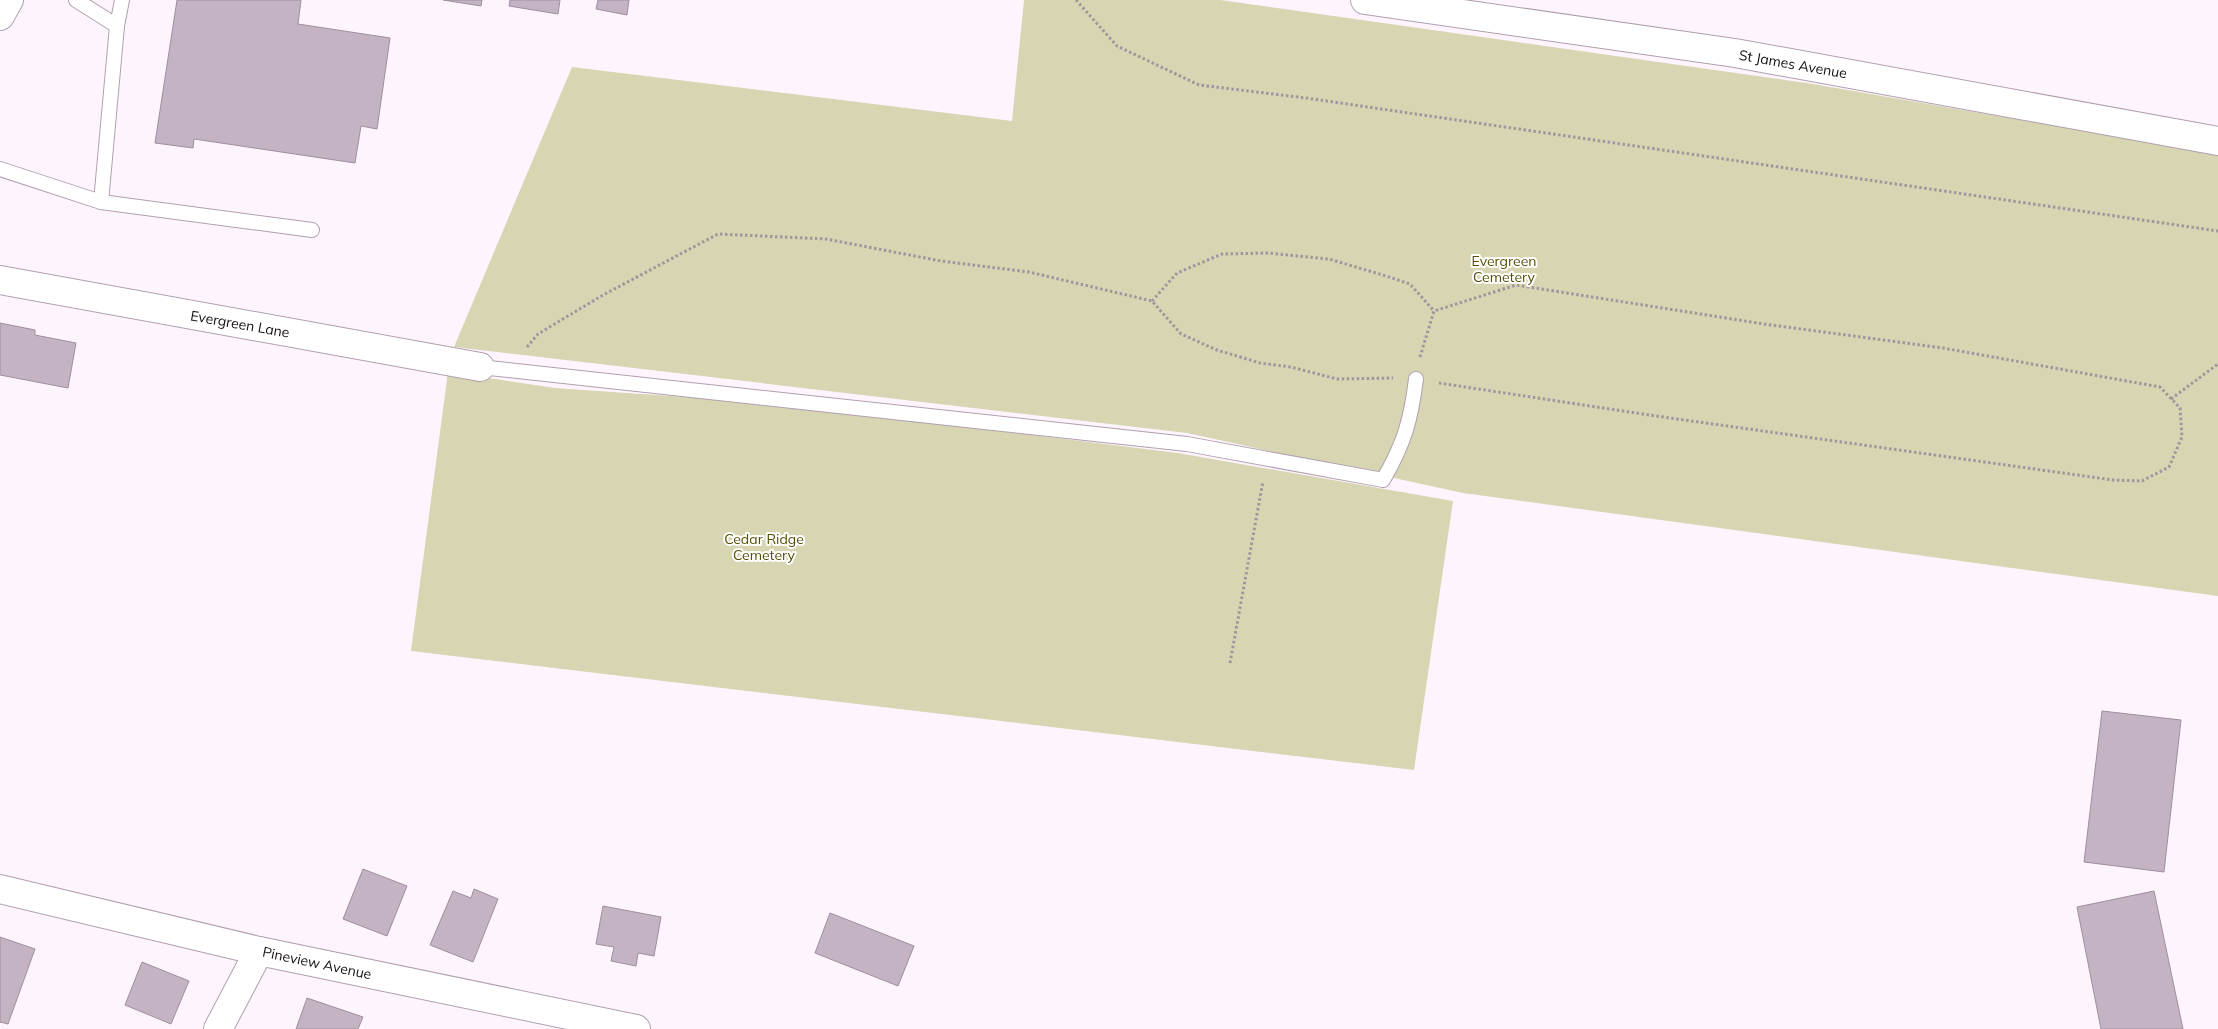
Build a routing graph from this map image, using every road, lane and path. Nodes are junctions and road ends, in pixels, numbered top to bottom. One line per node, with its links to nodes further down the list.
1 (9, 0): 6 (street)
2 (76, 0): 7 (lane)
3 (122, 0): 7 (lane)
4 (1076, 0): 12 (path)
5 (1366, 0): 8 (street, St James Avenue)
6 (0, 16)
7 (117, 26): 10 (lane)
8 (2218, 141)
9 (0, 168): 10 (lane)
10 (101, 202): 11 (lane)
11 (312, 230)
12 (2218, 231)
13 (0, 280): 17 (street, Evergreen Lane)
14 (1152, 301): 15 (path); 17 (path); 18 (path)
15 (1434, 311): 18 (path); 19 (path)
16 (2218, 364): 19 (path)
17 (493, 368): 20 (lane)
18 (1416, 379): 19 (path); 20 (lane)
19 (2171, 398)
20 (1267, 458): 21 (path)
21 (1230, 663)
22 (0, 889): 23 (street, Pineview Avenue)
23 (259, 951): 24 (street); 25 (street, Pineview Avenue)
24 (218, 1029)
25 (636, 1029)

